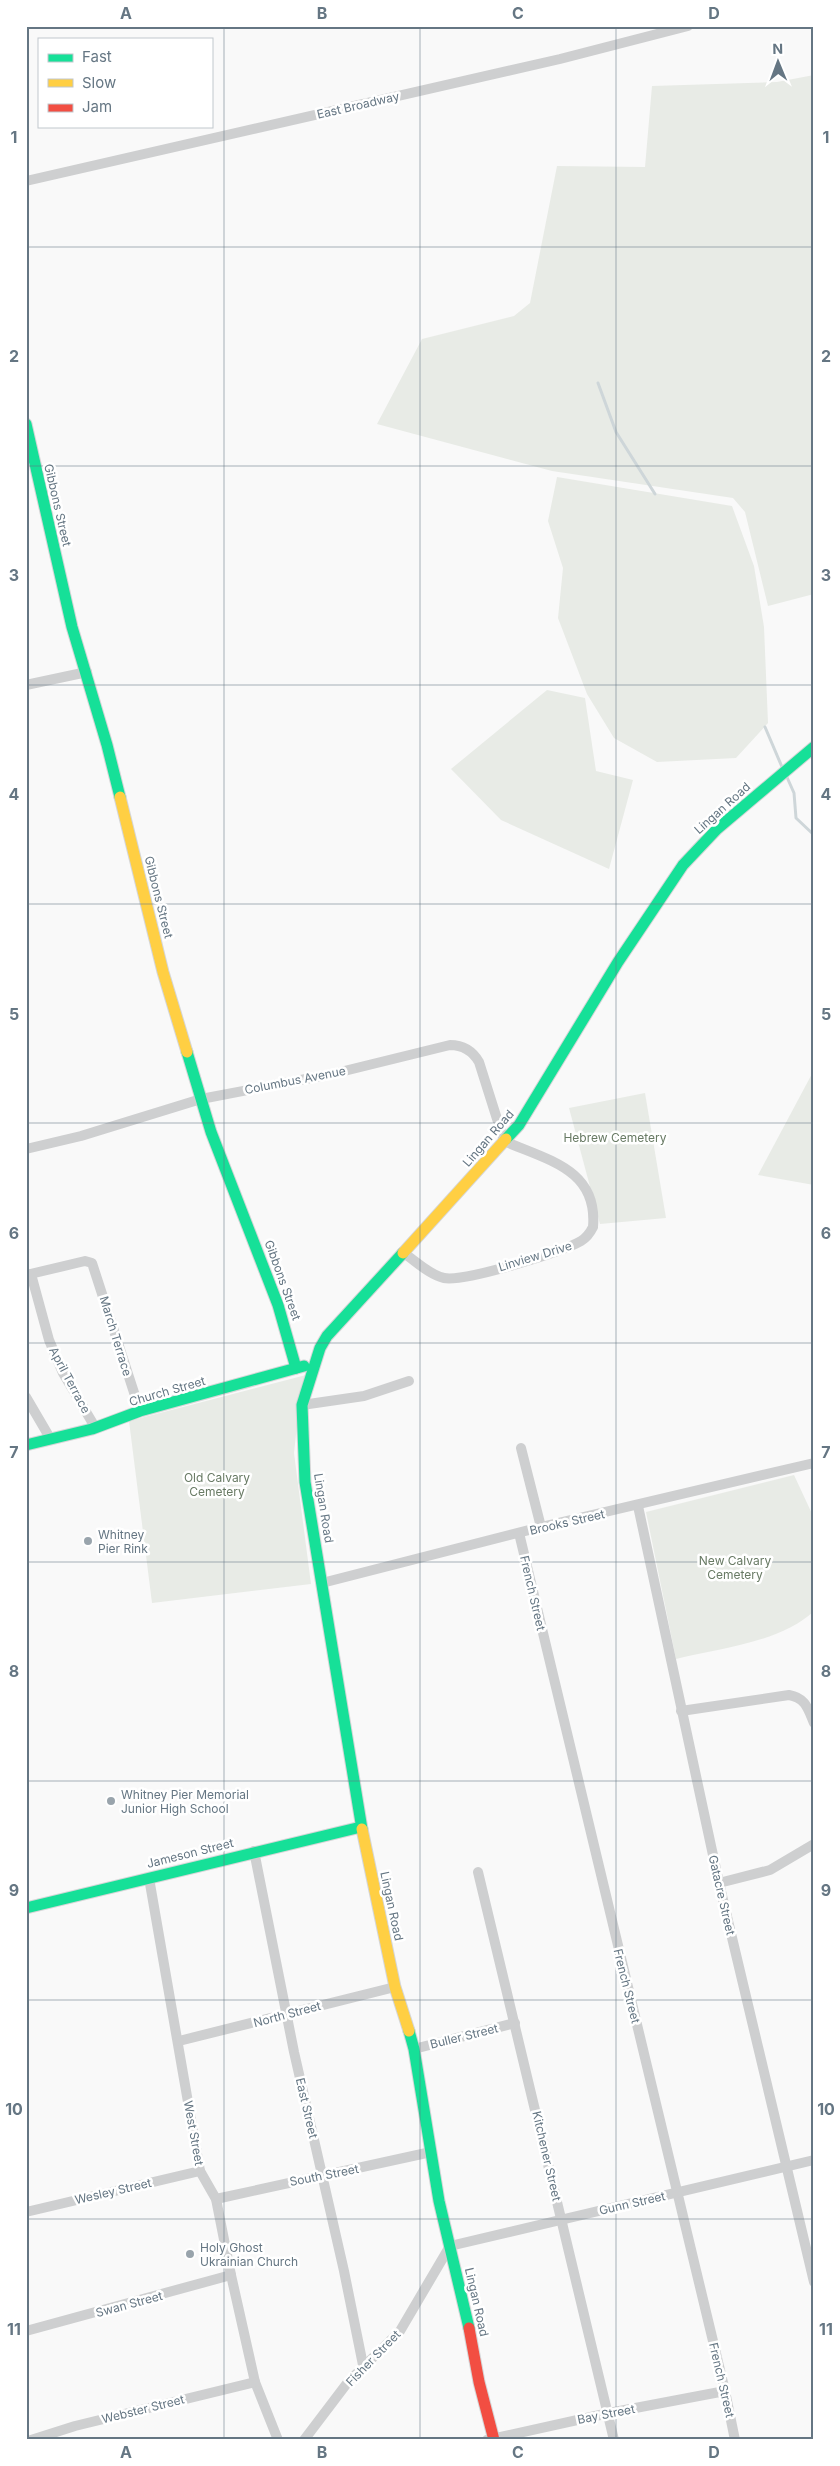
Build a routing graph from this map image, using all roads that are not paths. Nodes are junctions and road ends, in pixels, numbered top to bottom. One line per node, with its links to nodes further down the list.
1 (688, 26): 2 (street, East Broadway)
2 (26, 180)
3 (26, 424): 4 (street, Gibbons Street)
4 (87, 672): 5 (street); 7 (street, Gibbons Street)
5 (26, 685)
6 (814, 747): 8 (street, Lingan Road)
7 (200, 1100): 8 (street, Columbus Avenue); 9 (street, Columbus Avenue); 13 (street, Gibbons Street)
8 (504, 1141): 10 (street, Lingan Road); 10 (street, Linview Drive)
9 (26, 1149)
10 (402, 1252): 12 (street, Lingan Road)
11 (29, 1274): 17 (street, March Terrace); 18 (street, April Terrace)
12 (315, 1364): 13 (street, Church Street); 16 (street, Lingan Road)
13 (296, 1368): 17 (street, Church Street)
14 (410, 1381): 16 (street)
15 (26, 1397): 19 (street)
16 (302, 1405): 26 (street, Lingan Road)
17 (140, 1411): 18 (street, Church Street)
18 (95, 1428): 19 (street, Church Street)
19 (50, 1438): 20 (street, Church Street)
20 (26, 1445)
21 (521, 1448): 24 (street)
22 (814, 1463): 23 (street, Brooks Street)
23 (638, 1506): 24 (street, Brooks Street); 27 (street, Gatacre Street)
24 (541, 1527): 25 (street, Brooks Street)
25 (519, 1533): 26 (street, Brooks Street); 46 (street, French Street)
26 (322, 1583): 29 (street, Lingan Road)
27 (681, 1711): 28 (street); 34 (street, Gatacre Street)
28 (814, 1723)
29 (361, 1827): 31 (street, Jameson Street); 36 (street, Lingan Road)
30 (814, 1844): 34 (street)
31 (254, 1851): 33 (street, Jameson Street); 37 (street, East Street)
32 (478, 1872): 38 (street, Kitchener Street)
33 (149, 1878): 35 (street, Jameson Street); 39 (street, West Street)
34 (719, 1883): 43 (street, Gatacre Street)
35 (26, 1908)
36 (396, 1987): 37 (street, North Street); 40 (street, Lingan Road)
37 (287, 2014): 39 (street, North Street); 45 (street, East Street)
38 (515, 2023): 40 (street, Buller Street); 49 (street, Kitchener Street)
39 (179, 2041): 44 (street, West Street)
40 (414, 2049): 41 (street, Lingan Road)
41 (431, 2152): 45 (street, South Street); 50 (street, Lingan Road)
42 (814, 2160): 43 (street, Gunn Street)
43 (788, 2166): 46 (street, Gunn Street); 52 (street, Gatacre Street)
44 (200, 2171): 47 (street, West Street); 48 (street, Wesley Street)
45 (322, 2174): 47 (street, South Street); 54 (street, East Street)
46 (677, 2192): 49 (street, Gunn Street); 56 (street, French Street)
47 (216, 2199): 51 (street, West Street)
48 (26, 2212)
49 (562, 2218): 50 (street, Gunn Street); 57 (street, Kitchener Street)
50 (450, 2246): 54 (street, Fisher Street); 58 (street, Lingan Road)
51 (231, 2276): 53 (street, Swan Street); 55 (street, West Street)
52 (813, 2279)
53 (26, 2331)
54 (362, 2365): 61 (street, Fisher Street)
55 (256, 2382): 59 (street, Webster Street); 60 (street, West Street)
56 (726, 2390): 57 (street, Bay Street); 63 (street, French Street)
57 (609, 2412): 58 (street, Bay Street); 62 (street, Kitchener Street)
58 (492, 2439)
59 (31, 2440)
60 (278, 2440)
61 (304, 2440)
62 (614, 2440)
63 (735, 2440)

